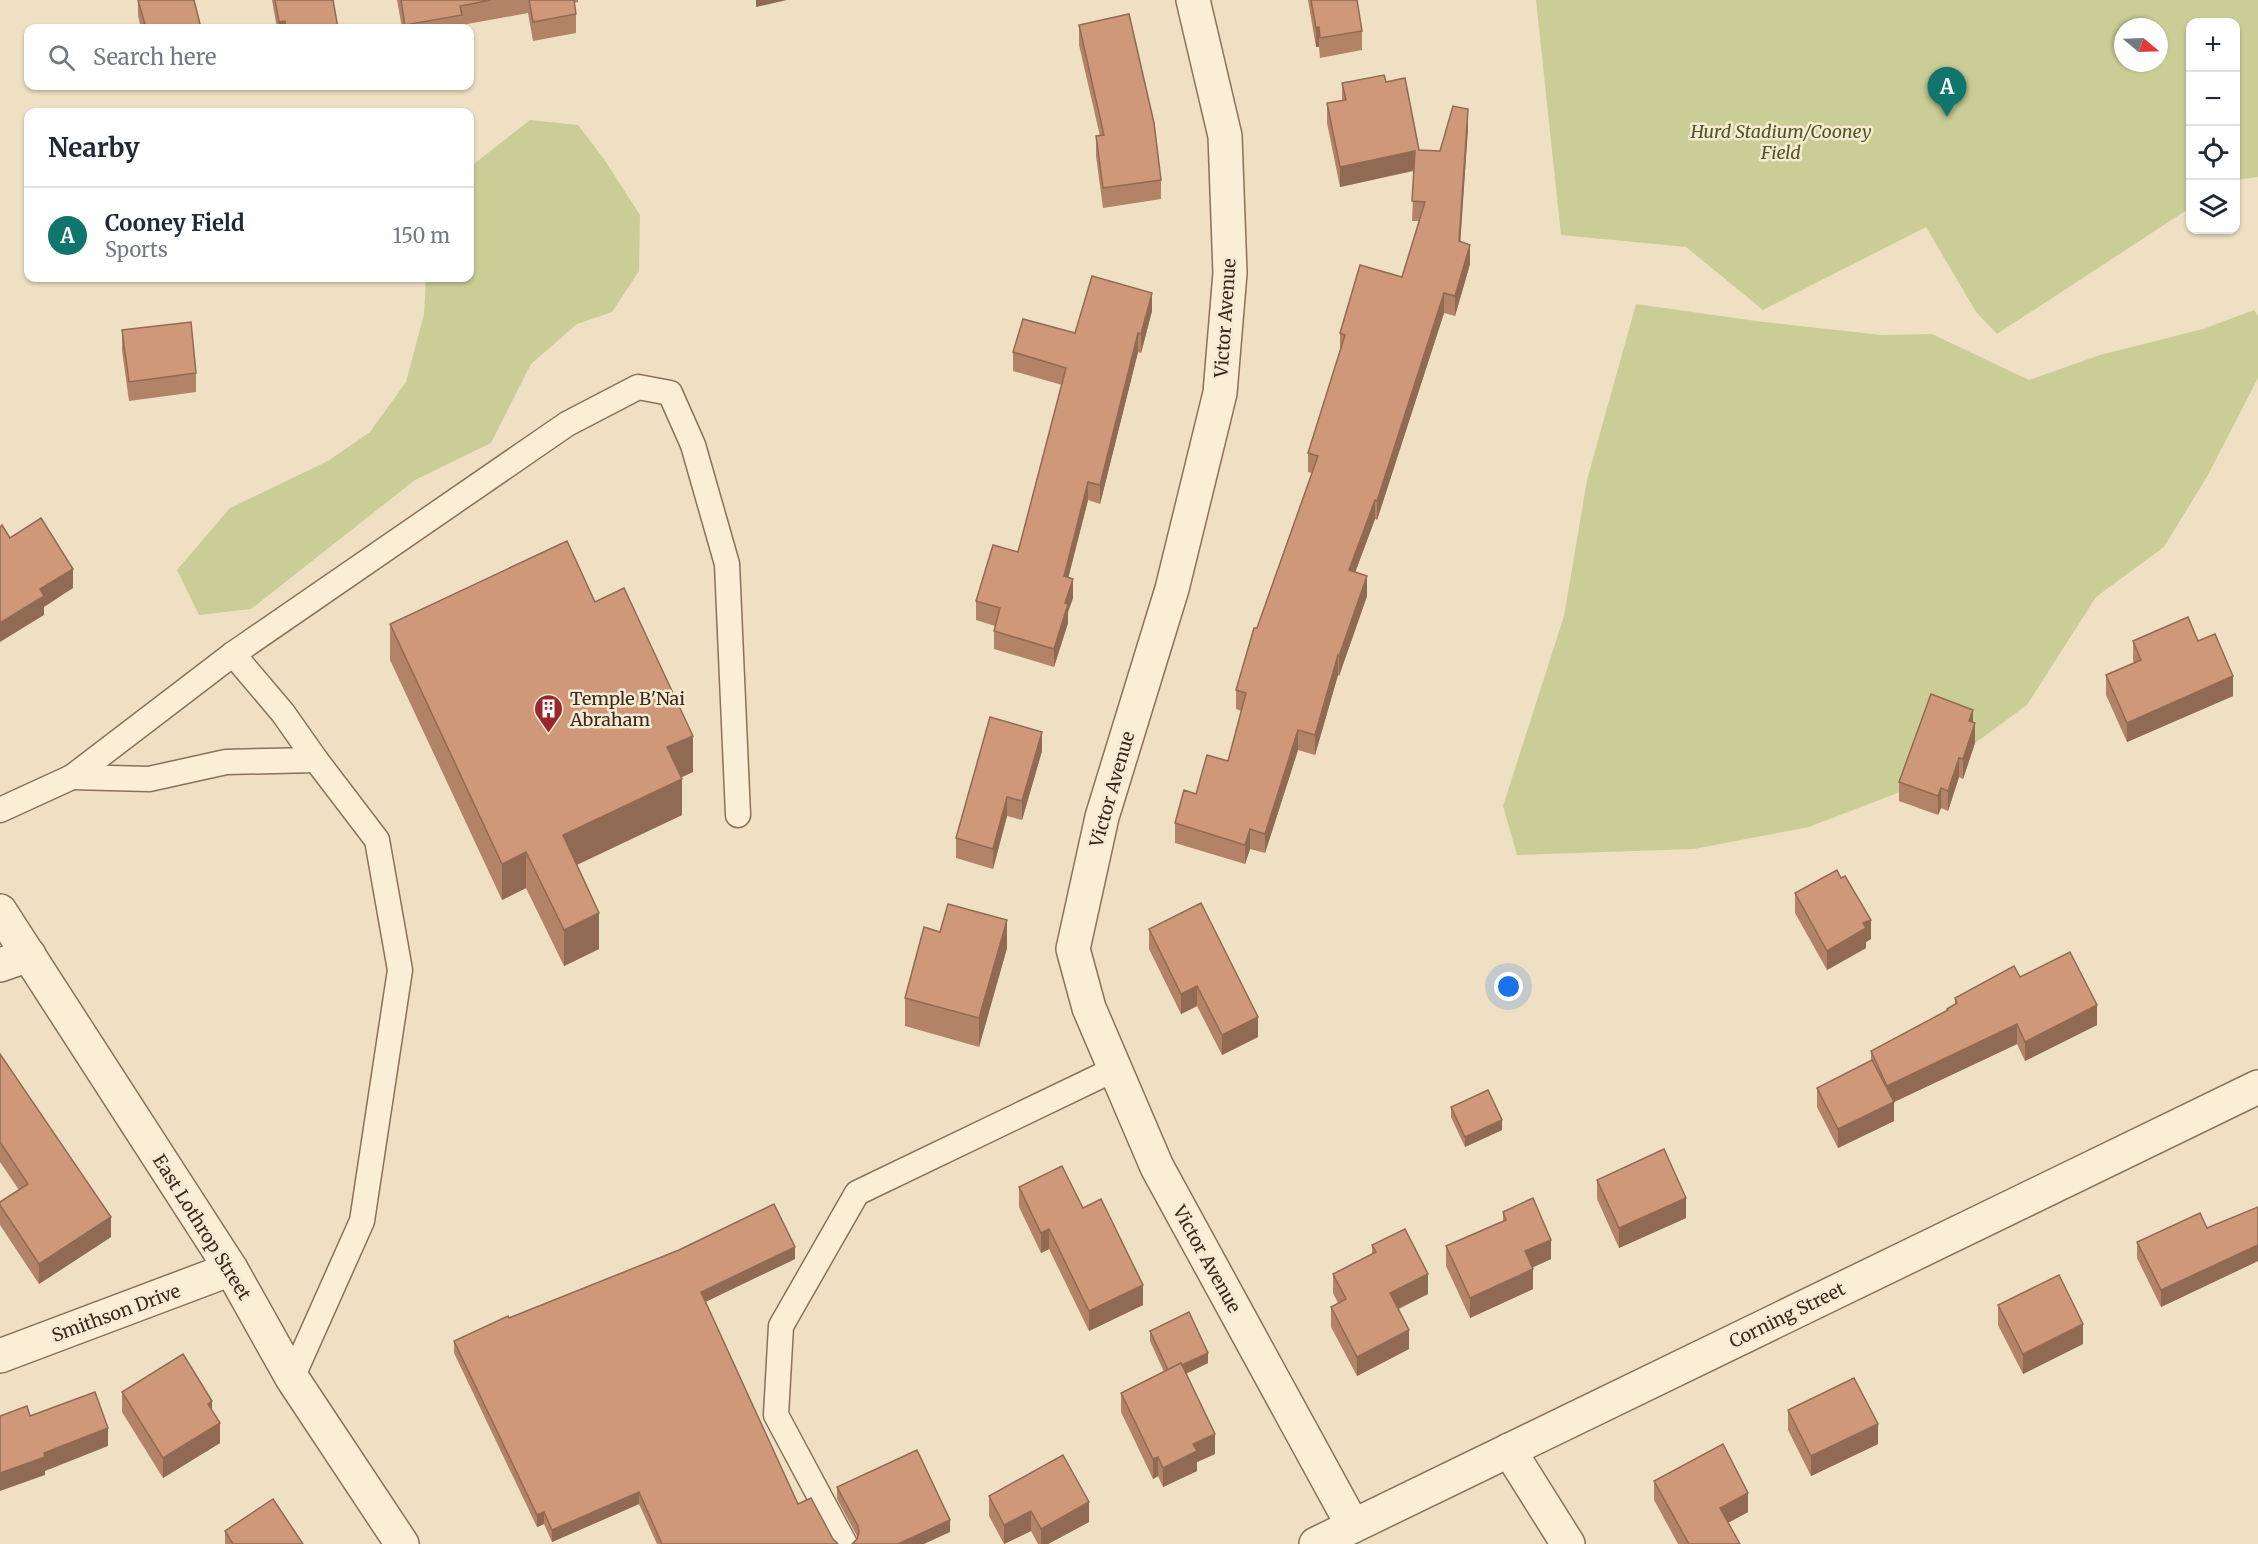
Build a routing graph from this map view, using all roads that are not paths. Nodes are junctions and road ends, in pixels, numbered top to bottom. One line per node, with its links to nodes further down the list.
1 (1193, 0): 9 (street, Victor Avenue)
2 (233, 654): 3 (lane); 4 (lane); 6 (lane)
3 (316, 760): 4 (lane); 13 (lane)
4 (72, 777): 5 (lane)
5 (0, 810)
6 (738, 815)
7 (0, 910): 8 (street, East Lothrop Street)
8 (14, 960): 11 (street, East Lothrop Street)
9 (1114, 1069): 15 (street, Victor Avenue); 17 (lane)
10 (2258, 1086): 14 (street, Corning Street)
11 (231, 1269): 12 (street, Smithson Drive); 13 (street, East Lothrop Street)
12 (0, 1356)
13 (292, 1378): 16 (street, East Lothrop Street)
14 (1509, 1450): 15 (street, Corning Street); 19 (street)
15 (1353, 1526): 18 (street, Corning Street)
16 (402, 1544)
17 (844, 1544)
18 (1316, 1544)
19 (1568, 1544)

